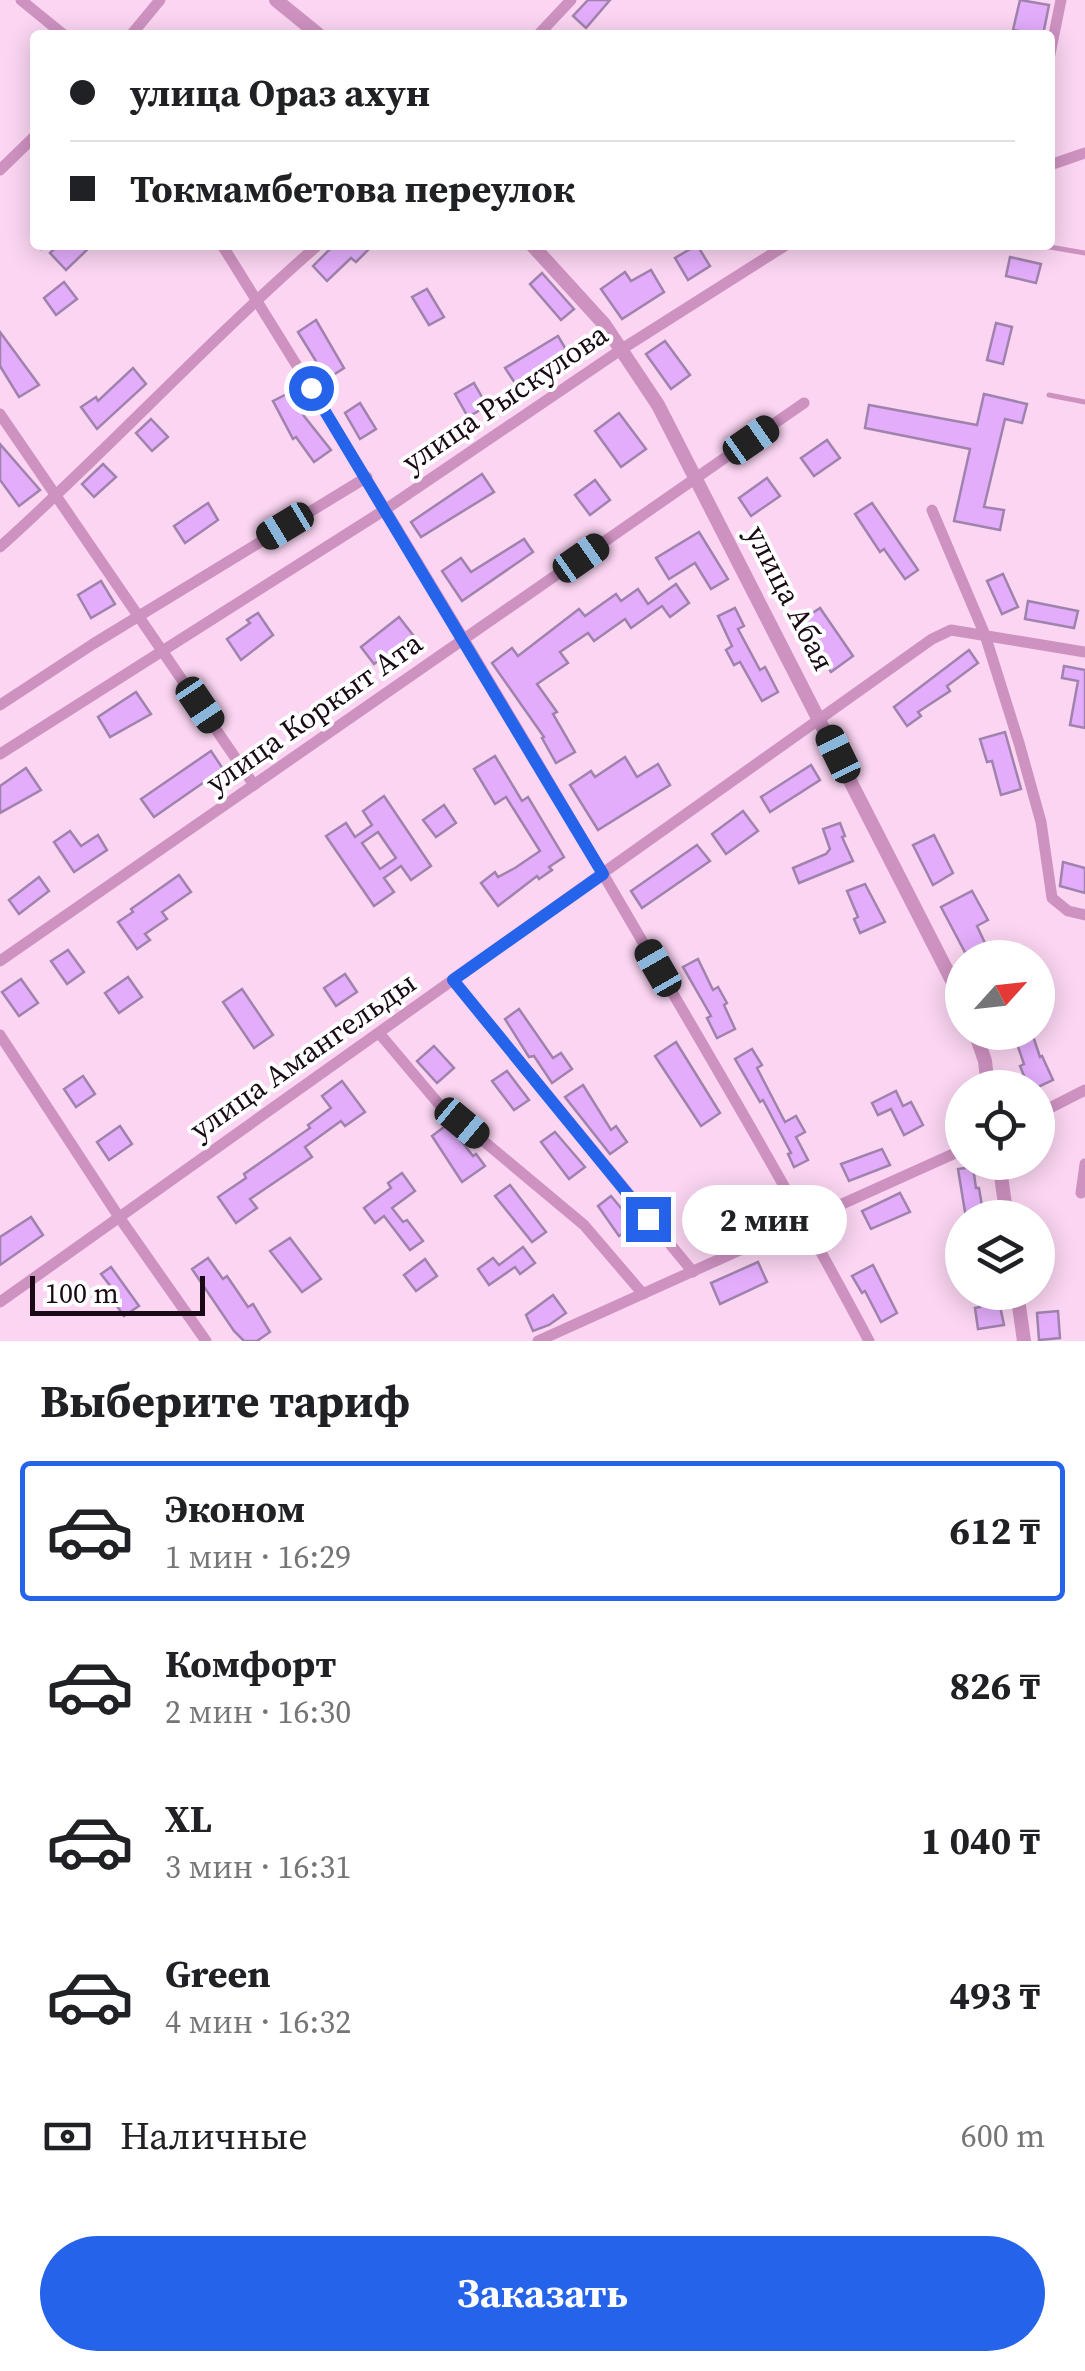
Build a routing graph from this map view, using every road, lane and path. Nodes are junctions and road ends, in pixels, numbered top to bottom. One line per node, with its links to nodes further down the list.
1 (20, 0): 6 (street)
2 (160, 0): 7 (street)
3 (276, 0): 8 (street)
4 (570, 0): 9 (street)
5 (1061, 0): 10 (street)
6 (58, 30)
7 (135, 30)
8 (312, 30)
9 (543, 30)
10 (1055, 30)
11 (30, 141): 14 (street)
12 (1085, 153): 13 (street)
13 (1055, 163)
14 (0, 170)
15 (1055, 248): 20 (lane)
16 (225, 250): 21 (street)
17 (312, 250): 21 (street)
18 (536, 250): 22 (street, улица Абая)
19 (778, 250): 22 (street, улица Рыскулова)
20 (1085, 254)
21 (256, 300): 27 (street); 29 (street)
22 (622, 348): 28 (street, улица Абая); 30 (street, улица Рыскулова)
23 (1048, 396): 24 (lane)
24 (1085, 402)
25 (804, 403): 28 (street, улица Коркыт Ата)
26 (0, 414): 29 (street)
27 (367, 477): 30 (street); 33 (street)
28 (698, 477): 35 (street, улица Коркыт Ата); 39 (street, улица Абая)
29 (58, 495): 32 (street); 33 (street)
30 (386, 509): 35 (street); 36 (street, улица Рыскулова)
31 (932, 510): 34 (street)
32 (0, 547)
33 (139, 616): 36 (street); 38 (street)
34 (985, 635): 37 (street, улица Амангельды); 39 (street, улица Амангельды); 43 (street)
35 (464, 639): 41 (street, улица Коркыт Ата); 42 (street)
36 (163, 651): 40 (street, улица Рыскулова); 41 (street)
37 (1085, 652)
38 (0, 705)
39 (821, 719): 42 (street, улица Амангельды); 45 (street, улица Абая)
40 (0, 754)
41 (254, 785): 44 (street, улица Коркыт Ата)
42 (603, 874): 46 (street, улица Амангельды); 55 (street)
43 (1085, 915)
44 (0, 961)
45 (945, 966)
46 (453, 980): 47 (street, улица Амангельды); 56 (street)
47 (378, 1033): 54 (street, улица Амангельды); 57 (street)
48 (0, 1035): 54 (street)
49 (1085, 1090): 50 (street)
50 (1055, 1105)
51 (945, 1158): 55 (street)
52 (1085, 1164): 53 (street)
53 (1081, 1192)
54 (118, 1217): 58 (street, улица Амангельды); 60 (street)
55 (806, 1220): 56 (street); 62 (street)
56 (692, 1272): 57 (street)
57 (644, 1294): 61 (street)
58 (0, 1302)
59 (1020, 1310): 63 (street)
60 (206, 1341)
61 (538, 1341)
62 (869, 1341)
63 (1024, 1341)

